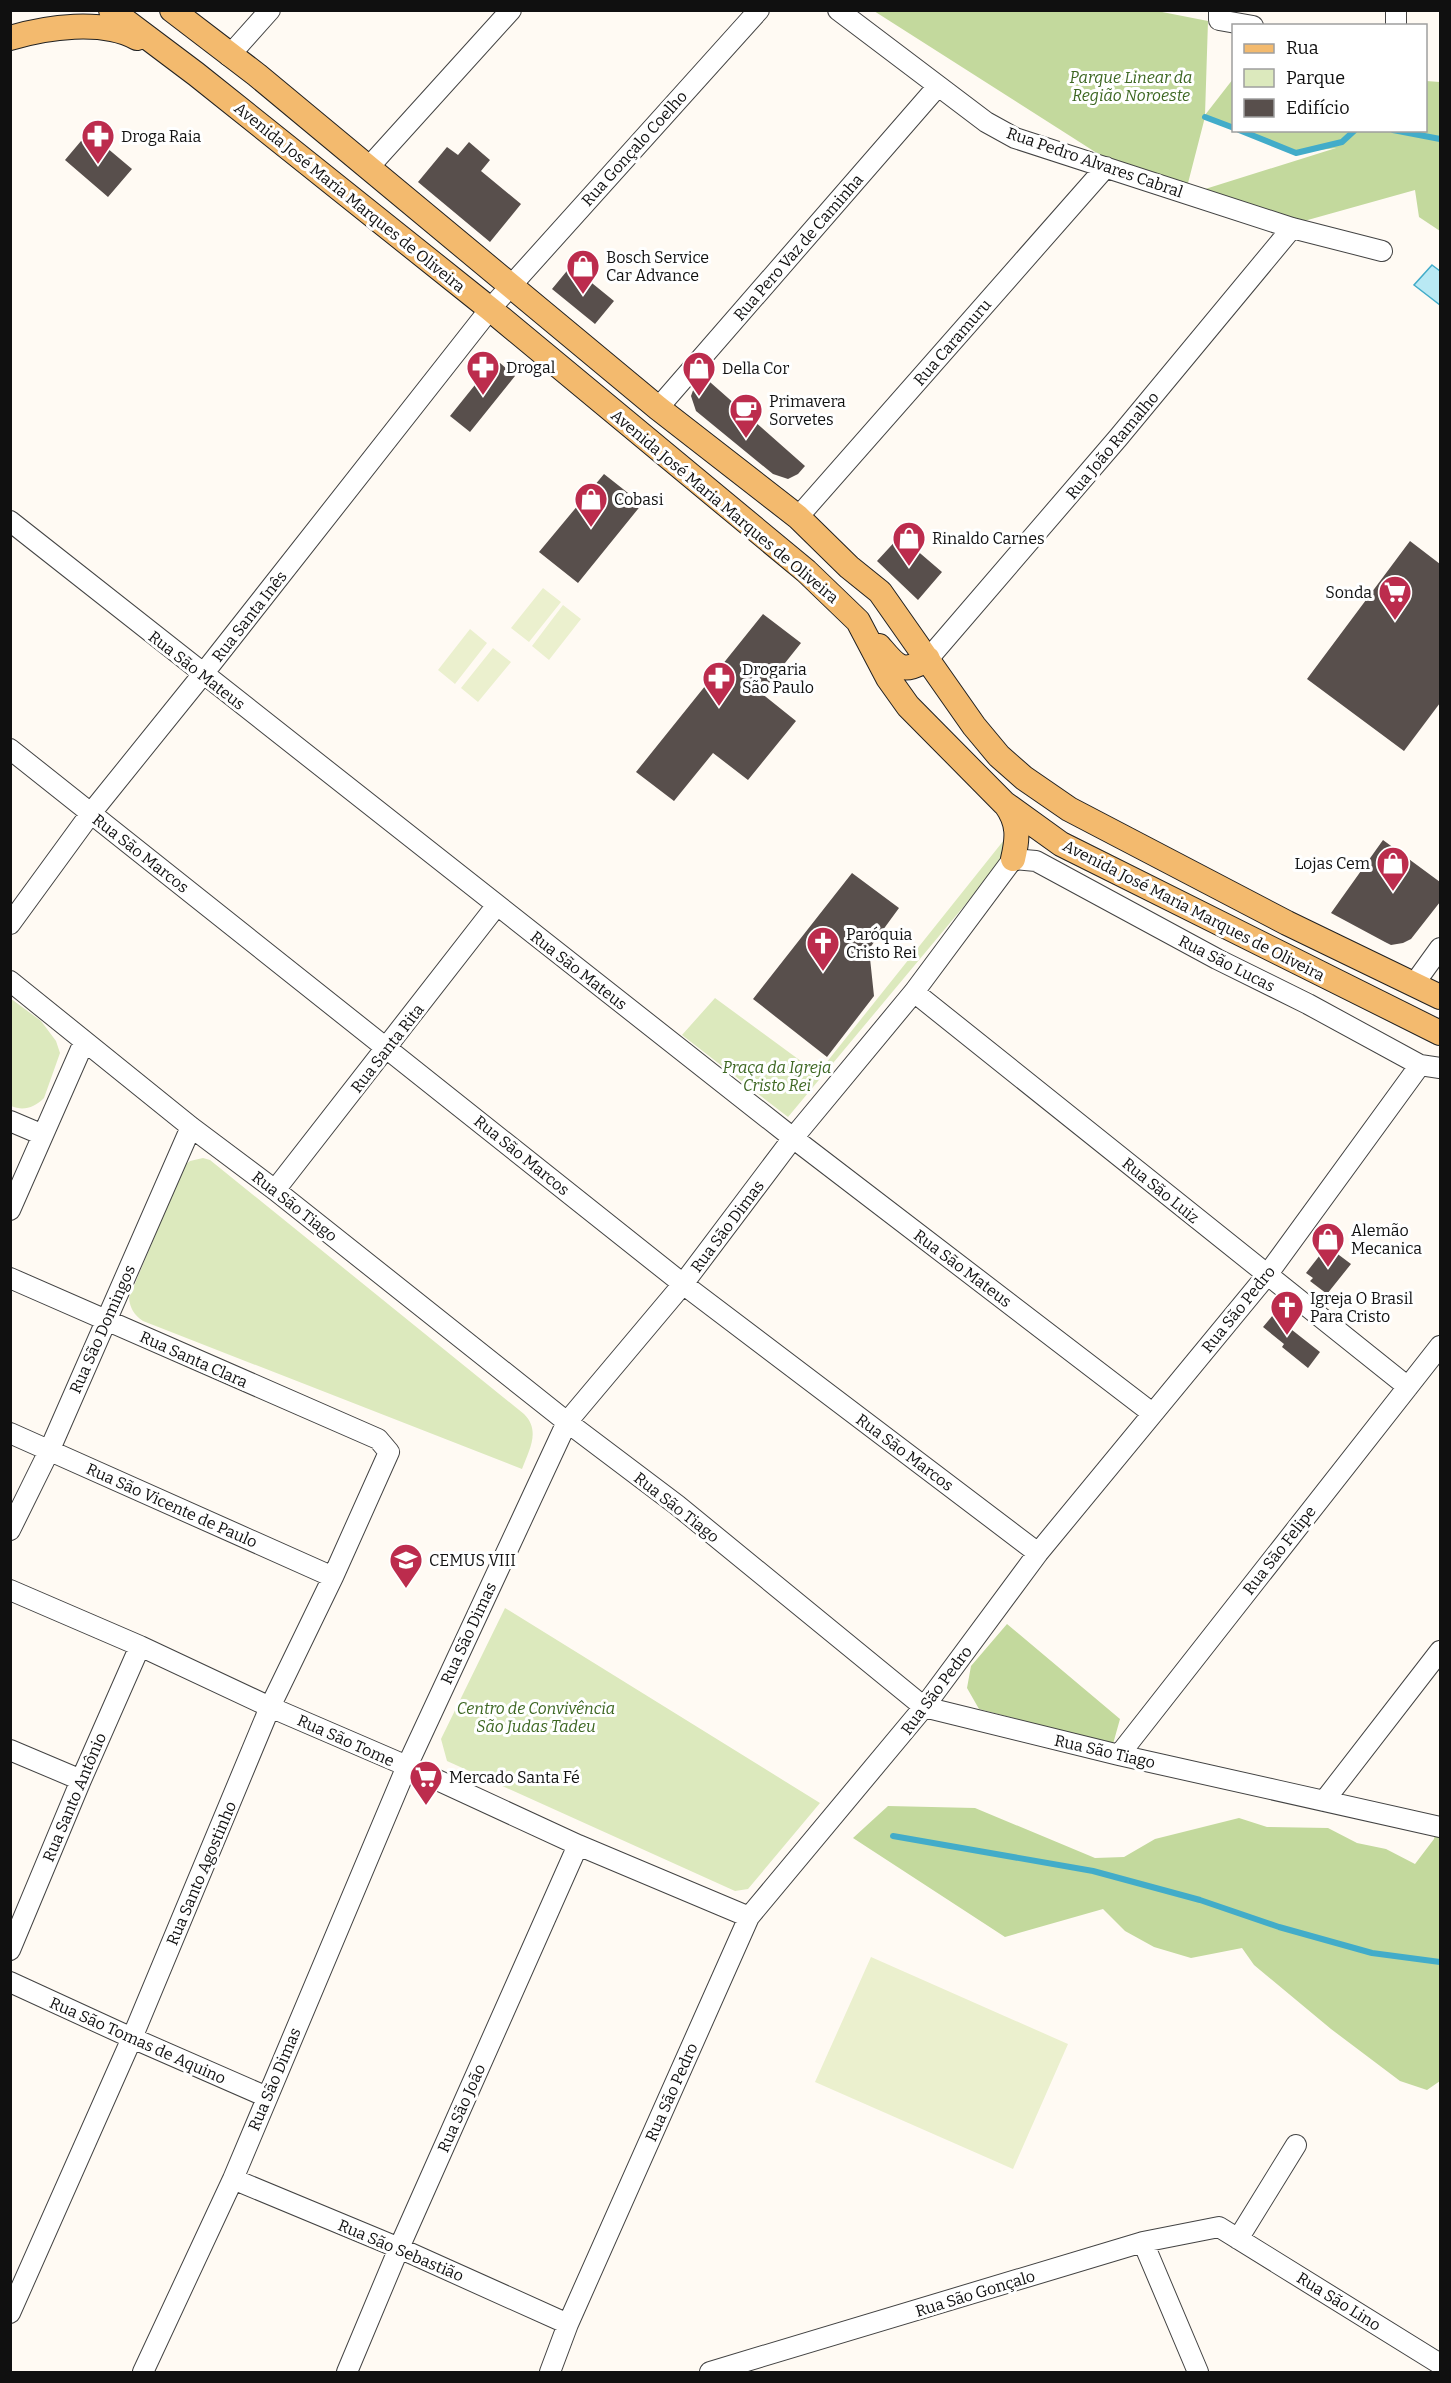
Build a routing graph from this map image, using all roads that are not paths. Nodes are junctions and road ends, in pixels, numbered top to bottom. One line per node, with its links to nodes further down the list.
1 (52, 10): 10 (main road)
2 (111, 10): 11 (main road)
3 (172, 10): 12 (main road, Avenida José Maria Marques de Oliveira)
4 (270, 10): 12 (street)
5 (511, 10): 15 (street)
6 (759, 10): 18 (street, Rua Gonçalo Coelho)
7 (838, 10): 13 (street, Rua Pedro Alvares Cabral)
8 (1219, 10): 9 (street)
9 (1242, 24)
10 (20, 35): 11 (main road)
11 (161, 50): 19 (main road, Avenida José Maria Marques de Oliveira)
12 (229, 56): 15 (main road, Avenida José Maria Marques de Oliveira)
13 (938, 86): 14 (street, Rua Pedro Alvares Cabral); 20 (street, Rua Pero Vaz de Caminha)
14 (1106, 167): 16 (street, Rua Pedro Alvares Cabral); 21 (street, Rua Caramuru)
15 (368, 168): 18 (main road, Avenida José Maria Marques de Oliveira)
16 (1292, 228): 17 (street, Rua Pedro Alvares Cabral); 26 (street, Rua João Ramalho)
17 (1382, 251)
18 (509, 286): 19 (street, Rua Gonçalo Coelho); 20 (main road, Avenida José Maria Marques de Oliveira)
19 (490, 309): 23 (main road, Avenida José Maria Marques de Oliveira); 27 (street, Rua Santa Inês)
20 (658, 408): 21 (main road, Avenida José Maria Marques de Oliveira)
21 (798, 517): 24 (main road, Avenida José Maria Marques de Oliveira)
22 (10, 521): 27 (street, Rua São Mateus)
23 (782, 549): 24 (main road); 25 (main road, Avenida José Maria Marques de Oliveira)
24 (849, 567): 26 (main road, Avenida José Maria Marques de Oliveira)
25 (858, 621): 26 (main road); 29 (main road, Avenida José Maria Marques de Oliveira)
26 (928, 659): 37 (main road, Avenida José Maria Marques de Oliveira)
27 (203, 674): 30 (street, Rua Santa Inês); 33 (street, Rua São Mateus)
28 (10, 749): 30 (street, Rua São Marcos)
29 (1004, 803): 31 (main road, Avenida José Maria Marques de Oliveira); 32 (main road)
30 (90, 813): 34 (street, Rua Santa Inês); 42 (street, Rua São Marcos)
31 (1059, 843): 32 (main road); 40 (main road, Avenida José Maria Marques de Oliveira)
32 (1013, 859): 38 (street, Rua São Dimas); 43 (street, Rua São Lucas)
33 (497, 905): 42 (street, Rua Santa Rita); 48 (street, Rua São Mateus)
34 (10, 924)
35 (1440, 948): 37 (street)
36 (10, 981): 41 (street, Rua São Tiago)
37 (1414, 984): 39 (main road, Avenida José Maria Marques de Oliveira); 40 (main road)
38 (914, 992): 48 (street, Rua São Dimas); 51 (street, Rua São Luiz)
39 (1440, 997)
40 (1432, 1029)
41 (84, 1042): 46 (street, Rua São Tiago); 47 (street)
42 (388, 1048): 49 (street, Rua Santa Rita); 53 (street, Rua São Marcos)
43 (1420, 1065): 44 (street, Rua São Lucas); 51 (street, Rua São Pedro)
44 (1440, 1068)
45 (10, 1121): 47 (street)
46 (191, 1127): 49 (street, Rua São Tiago); 54 (street, Rua São Domingos)
47 (43, 1135): 50 (street)
48 (793, 1138): 53 (street, Rua São Dimas); 57 (street, Rua São Mateus)
49 (275, 1190): 58 (street, Rua São Tiago)
50 (10, 1210)
51 (1267, 1275): 56 (street, Rua São Luiz); 57 (street, Rua São Pedro)
52 (10, 1278): 54 (street, Rua Santa Clara)
53 (683, 1284): 58 (street, Rua São Dimas); 63 (street, Rua São Marcos)
54 (106, 1321): 60 (street, Rua Santa Clara); 61 (street, Rua São Domingos)
55 (1440, 1346): 56 (street, Rua São Felipe)
56 (1408, 1387): 71 (street, Rua São Felipe)
57 (1152, 1413): 63 (street, Rua São Pedro)
58 (567, 1422): 69 (street, Rua São Tiago); 72 (street, Rua São Dimas)
59 (10, 1432): 61 (street, Rua São Vicente de Paulo)
60 (378, 1440): 64 (street, Rua Santo Agostinho)
61 (50, 1449): 62 (street, Rua São Domingos); 64 (street, Rua São Vicente de Paulo)
62 (10, 1530)
63 (1038, 1553): 69 (street, Rua São Pedro)
64 (333, 1578): 68 (street, Rua Santo Agostinho)
65 (10, 1590): 66 (street, Rua São Tome)
66 (140, 1646): 68 (street, Rua São Tome); 73 (street, Rua Santo Antônio)
67 (1440, 1651): 74 (street)
68 (270, 1707): 72 (street, Rua São Tome); 81 (street, Rua Santo Agostinho)
69 (924, 1707): 71 (street, Rua São Tiago); 78 (street, Rua São Pedro)
70 (10, 1750): 73 (street)
71 (1119, 1755): 74 (street, Rua São Tiago)
72 (407, 1766): 76 (street, Rua São Tome); 82 (street, Rua São Dimas)
73 (81, 1780): 77 (street, Rua Santo Antônio)
74 (1324, 1801): 75 (street, Rua São Tiago)
75 (1440, 1827)
76 (578, 1845): 78 (street, Rua São Tome); 87 (street, Rua São João)
77 (18, 1908): 79 (street, Rua Santo Antônio)
78 (749, 1917): 89 (street, Rua São Pedro)
79 (10, 1950)
80 (10, 1982): 81 (street, Rua São Tomas de Aquino)
81 (132, 2038): 82 (street, Rua São Tomas de Aquino); 88 (street, Rua Santo Agostinho)
82 (267, 2097): 84 (street, Rua São Dimas)
83 (1296, 2145): 85 (street)
84 (233, 2179): 87 (street, Rua São Sebastião); 91 (street, Rua São Dimas)
85 (1238, 2239): 86 (street, Rua São Gonçalo); 90 (street, Rua São Lino)
86 (1143, 2242): 94 (street, Rua São Gonçalo); 95 (street)
87 (399, 2248): 89 (street, Rua São Sebastião); 92 (street, Rua São João)
88 (10, 2313)
89 (568, 2324): 93 (street, Rua São Pedro)
90 (1440, 2364)
91 (143, 2373)
92 (347, 2373)
93 (550, 2373)
94 (710, 2373)
95 (1198, 2373)

